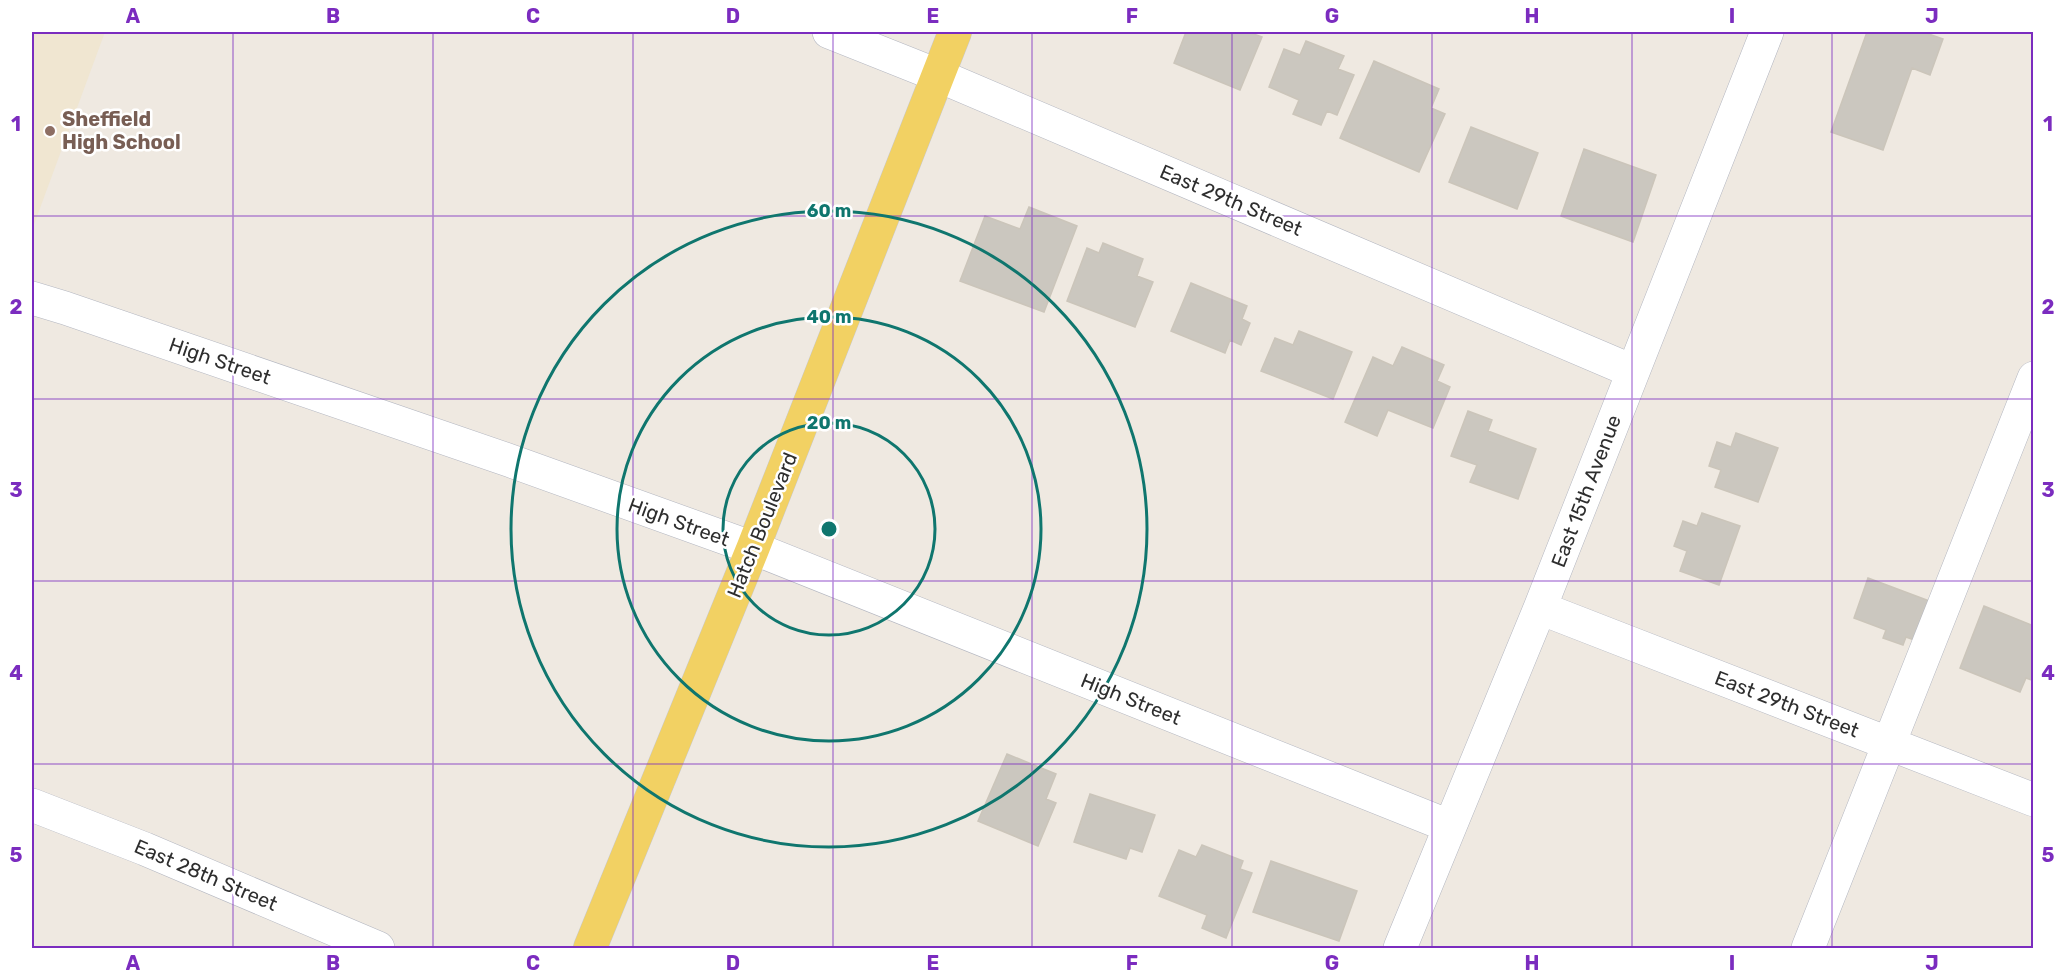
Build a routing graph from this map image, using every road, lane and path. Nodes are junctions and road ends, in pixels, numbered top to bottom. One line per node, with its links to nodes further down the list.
1 (829, 32): 4 (street, East 29th Street)
2 (955, 32): 4 (main road, Hatch Boulevard)
3 (1767, 32): 6 (street, East 15th Avenue)
4 (937, 75): 6 (street, East 29th Street); 8 (main road, Hatch Boulevard)
5 (32, 298): 8 (street, High Street)
6 (1632, 371): 9 (street, East 15th Avenue)
7 (2034, 378): 10 (street)
8 (753, 549): 13 (street, High Street); 15 (main road, Hatch Boulevard)
9 (1540, 608): 10 (street, East 29th Street); 13 (street, East 15th Avenue)
10 (1890, 744): 11 (street, East 29th Street); 17 (street)
11 (2034, 800)
12 (32, 806): 14 (street, East 28th Street)
13 (1449, 826): 16 (street, East 15th Avenue)
14 (378, 948)
15 (590, 948)
16 (1400, 948)
17 (1808, 948)

